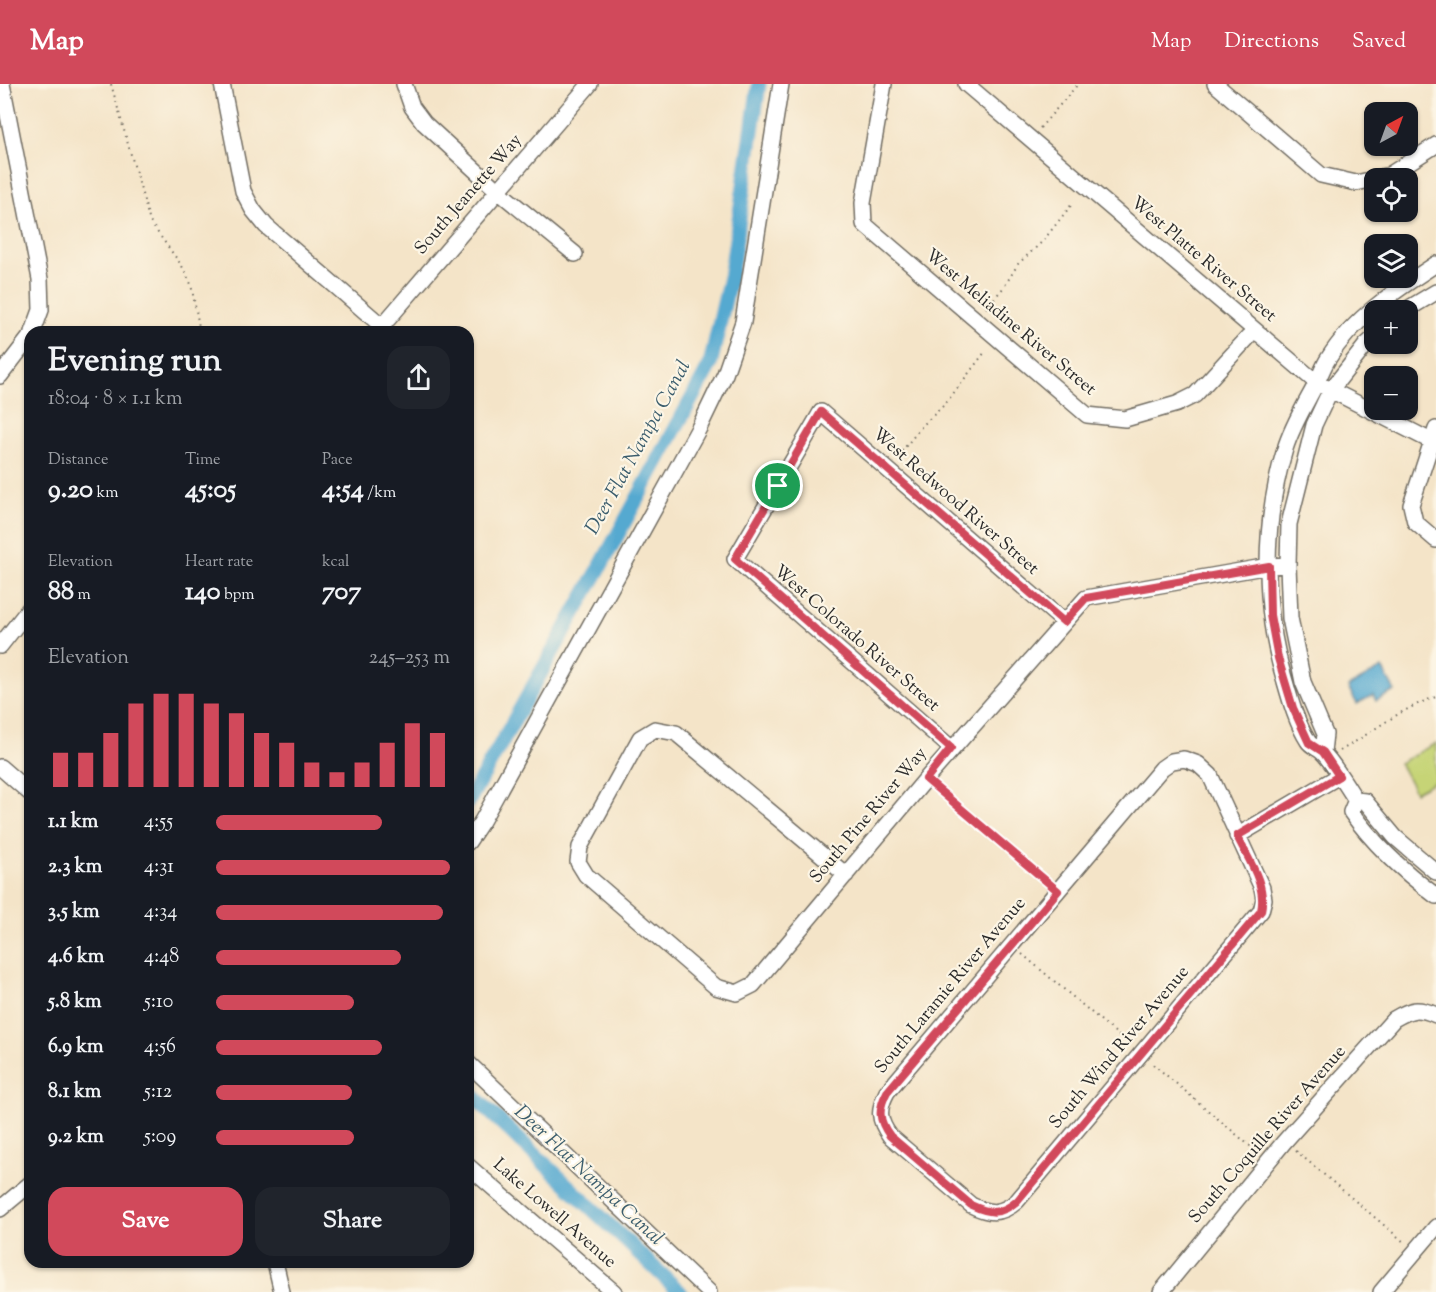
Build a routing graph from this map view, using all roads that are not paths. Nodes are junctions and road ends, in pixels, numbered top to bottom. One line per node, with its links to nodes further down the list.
1 (2, 84): 17 (street)
2 (222, 84): 18 (street)
3 (404, 84): 12 (street)
4 (590, 84): 12 (street, South Jeanette Way)
5 (781, 84): 39 (street)
6 (884, 84): 20 (street, West Meliadine River Street)
7 (966, 84): 20 (street, West Platte River Street)
8 (1215, 84): 11 (street)
9 (1436, 146): 10 (street)
10 (1402, 168)
11 (1364, 181)
12 (498, 191): 13 (street); 19 (street, South Jeanette Way)
13 (575, 254)
14 (1436, 264): 24 (street)
15 (1436, 292): 16 (street)
16 (1418, 303)
17 (35, 326)
18 (376, 326)
19 (382, 326)
20 (1255, 330): 24 (street, West Platte River Street)
21 (24, 345): 23 (street)
22 (1364, 347): 24 (street)
23 (0, 376)
24 (1324, 387): 25 (street, West Platte River Street); 28 (street); 29 (street)
25 (1433, 435): 26 (street)
26 (1436, 540)
27 (735, 559): 31 (street, West Redwood River Street); 33 (street, West Colorado River Street)
28 (1288, 565): 29 (street, South Pine River Way); 34 (street)
29 (1269, 566): 31 (street, South Pine River Way); 34 (street)
30 (24, 616): 32 (street)
31 (1064, 622): 33 (street, South Pine River Way)
32 (0, 646)
33 (951, 748): 42 (street, South Pine River Way)
34 (1325, 755): 36 (street)
35 (0, 768): 37 (street)
36 (1339, 776): 38 (street); 40 (street)
37 (24, 788)
38 (1356, 800): 41 (street); 43 (street)
39 (474, 833)
40 (1237, 836): 49 (street, South Wind River Avenue); 49 (street, South Laramie River Avenue)
41 (1436, 872)
42 (846, 874): 42 (street, South Pine River Way)
43 (1436, 896)
44 (1436, 1015): 55 (street, South Coquille River Avenue)
45 (474, 1069): 54 (street)
46 (474, 1171): 53 (street, Lake Lowell Avenue)
47 (24, 1189): 48 (street)
48 (0, 1209)
49 (997, 1213)
50 (1436, 1227): 56 (street)
51 (276, 1268): 52 (street)
52 (282, 1292)
53 (614, 1292)
54 (708, 1292)
55 (1161, 1292)
56 (1381, 1292)

